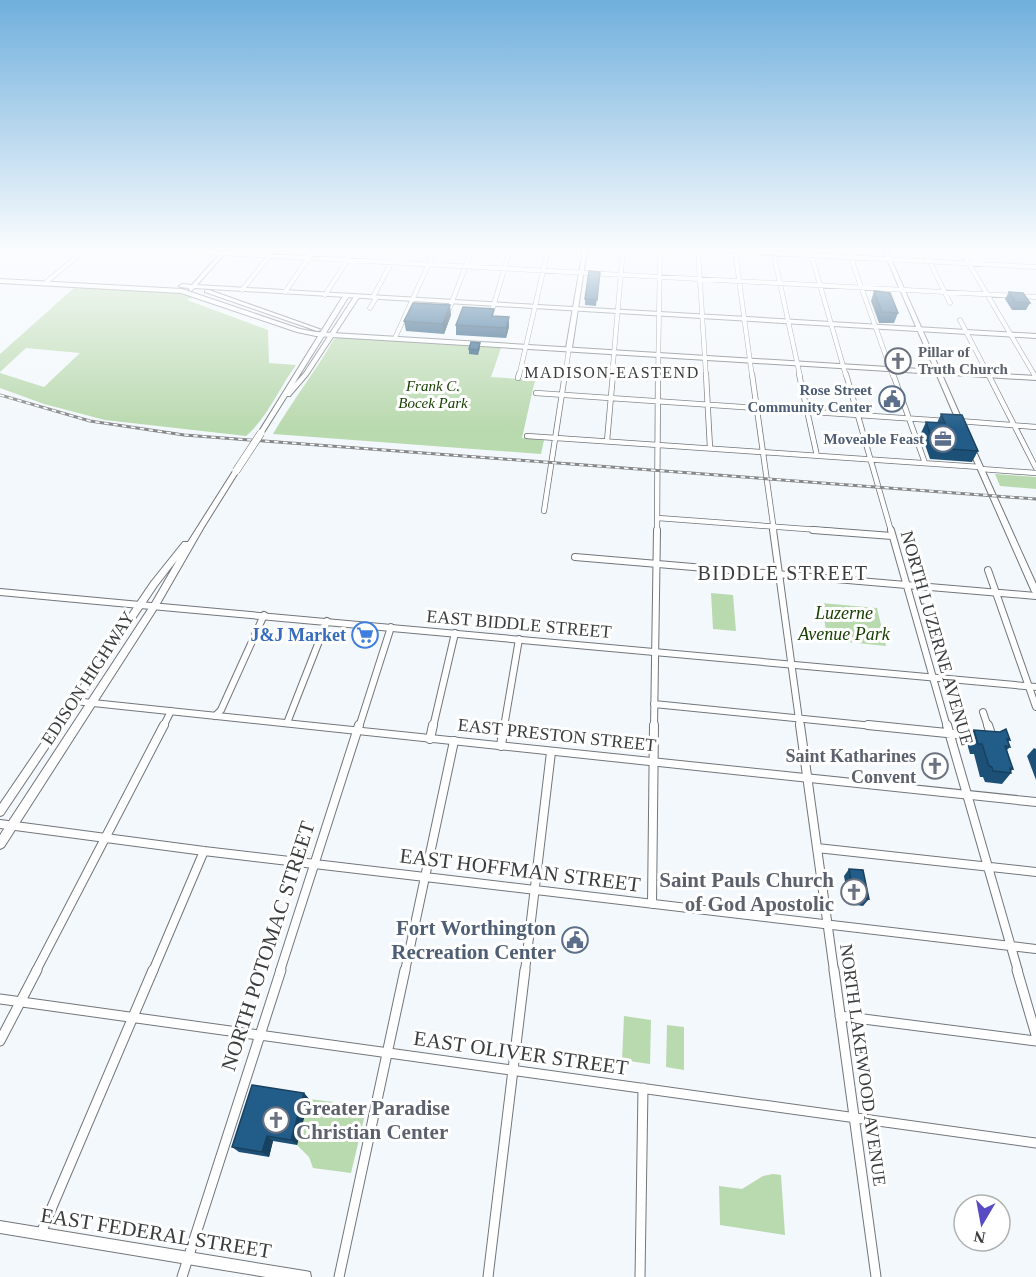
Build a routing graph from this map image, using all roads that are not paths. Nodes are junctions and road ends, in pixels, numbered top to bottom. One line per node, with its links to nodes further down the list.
1 (576, 309): 35 (street)
2 (237, 310): 29 (main road)
3 (257, 310): 29 (main road)
4 (338, 310): 29 (main road, EDISON HIGHWAY)
5 (348, 310): 30 (main road, EDISON HIGHWAY)
6 (408, 310): 33 (street)
7 (492, 310): 20 (street)
8 (534, 310): 34 (street)
9 (584, 310): 18 (main road)
10 (660, 310): 19 (street)
11 (702, 310): 21 (street)
12 (743, 310): 22 (street, NORTH LAKEWOOD AVENUE)
13 (786, 310): 24 (street)
14 (827, 310): 25 (street, NORTH LUZERNE AVENUE)
15 (870, 310): 26 (street)
16 (912, 310): 27 (street)
17 (996, 310): 31 (street)
18 (618, 312): 19 (main road); 36 (street)
19 (660, 314): 21 (main road); 37 (street)
20 (491, 315)
21 (702, 316): 22 (main road); 38 (street)
22 (744, 319): 24 (main road); 39 (street, NORTH LAKEWOOD AVENUE)
23 (960, 320): 28 (street)
24 (789, 321): 25 (main road); 40 (street)
25 (831, 324): 26 (main road); 41 (street, NORTH LUZERNE AVENUE)
26 (876, 326): 27 (main road); 42 (street)
27 (920, 329): 28 (main road); 43 (street)
28 (966, 332): 31 (main road); 44 (street)
29 (323, 333): 30 (main road); 50 (main road, EDISON HIGHWAY)
30 (332, 334): 33 (main road); 50 (main road, EDISON HIGHWAY)
31 (1011, 334): 32 (main road); 45 (street)
32 (1036, 336)
33 (396, 338): 34 (main road)
34 (526, 346): 35 (main road); 46 (street)
35 (569, 348): 36 (main road); 48 (street)
36 (615, 351): 37 (main road); 49 (street)
37 (660, 354): 38 (main road); 51 (street)
38 (705, 357): 39 (main road); 52 (street)
39 (750, 360): 40 (main road); 53 (street, NORTH LAKEWOOD AVENUE)
40 (797, 363): 41 (main road); 54 (street)
41 (844, 366): 42 (main road); 55 (street, NORTH LUZERNE AVENUE)
42 (891, 369): 43 (main road); 56 (street)
43 (938, 371): 44 (main road); 57 (street)
44 (988, 375): 45 (main road); 58 (street)
45 (1036, 377)
46 (518, 378)
47 (536, 393): 48 (street)
48 (562, 395): 49 (street); 61 (street)
49 (611, 398): 51 (street); 62 (street)
50 (283, 400): 74 (main road, EDISON HIGHWAY, bridge)
51 (659, 401): 52 (street); 63 (street)
52 (708, 405): 53 (street); 64 (street)
53 (756, 408): 54 (street); 65 (street, NORTH LAKEWOOD AVENUE)
54 (808, 411): 55 (street); 66 (street)
55 (857, 415): 56 (street); 67 (street, NORTH LUZERNE AVENUE)
56 (909, 418): 57 (street); 68 (street)
57 (960, 422): 58 (street); 69 (street)
58 (1013, 425): 59 (street); 70 (street)
59 (1036, 427)
60 (527, 436): 61 (street)
61 (555, 438): 62 (street); 72 (street)
62 (607, 441): 63 (street)
63 (659, 445): 64 (street); 73 (street)
64 (711, 448): 65 (street)
65 (763, 452): 66 (street); 75 (street, NORTH LAKEWOOD AVENUE)
66 (817, 456): 67 (street)
67 (870, 459): 68 (street); 76 (street, NORTH LUZERNE AVENUE)
68 (925, 463): 69 (street)
69 (980, 468): 71 (street); 84 (street)
70 (1036, 468)
71 (1036, 473)
72 (544, 511)
73 (658, 518): 75 (street); 78 (street)
74 (200, 526): 85 (main road, EDISON HIGHWAY); 86 (main road, EDISON HIGHWAY)
75 (773, 527): 76 (street); 80 (street, NORTH LAKEWOOD AVENUE)
76 (892, 536): 81 (street, NORTH LUZERNE AVENUE)
77 (575, 557): 78 (street)
78 (656, 564): 80 (street); 92 (street)
79 (988, 570): 83 (street)
80 (779, 574): 81 (street); 93 (street, NORTH LAKEWOOD AVENUE)
81 (906, 585): 83 (street); 94 (street, NORTH LUZERNE AVENUE)
82 (0, 592): 85 (street, EAST BIDDLE STREET)
83 (995, 592): 84 (street); 95 (street)
84 (1036, 594)
85 (140, 605): 86 (street, EAST BIDDLE STREET); 96 (main road, EDISON HIGHWAY)
86 (155, 605): 87 (street, EAST BIDDLE STREET); 97 (main road, EDISON HIGHWAY)
87 (264, 615): 88 (street, EAST BIDDLE STREET); 102 (street)
88 (327, 621): 89 (street, EAST BIDDLE STREET); 104 (street)
89 (391, 627): 90 (street, EAST BIDDLE STREET); 105 (street, NORTH POTOMAC STREET)
90 (455, 633): 91 (street, EAST BIDDLE STREET); 107 (street)
91 (519, 639): 92 (street, EAST BIDDLE STREET); 109 (street)
92 (655, 652): 93 (street, EAST BIDDLE STREET); 98 (street)
93 (792, 664): 94 (street, EAST BIDDLE STREET); 103 (street, NORTH LAKEWOOD AVENUE)
94 (934, 678): 95 (street, EAST BIDDLE STREET); 106 (street, NORTH LUZERNE AVENUE)
95 (1032, 687): 99 (street)
96 (74, 701): 97 (street, EAST PRESTON STREET); 115 (main road, EDISON HIGHWAY)
97 (92, 703): 100 (street, EAST PRESTON STREET); 117 (main road, EDISON HIGHWAY)
98 (654, 704): 103 (street); 111 (street)
99 (1036, 707)
100 (171, 711): 102 (street, EAST PRESTON STREET); 118 (street)
101 (983, 712): 106 (street)
102 (215, 716): 104 (street, EAST PRESTON STREET)
103 (799, 718): 106 (street); 112 (street, NORTH LAKEWOOD AVENUE)
104 (286, 723): 105 (street, EAST PRESTON STREET)
105 (358, 730): 107 (street, EAST PRESTON STREET); 122 (street, NORTH POTOMAC STREET)
106 (949, 733): 113 (street, NORTH LUZERNE AVENUE)
107 (430, 738): 108 (street, EAST PRESTON STREET)
108 (454, 741): 109 (street, EAST PRESTON STREET); 125 (street)
109 (501, 746): 110 (street, EAST PRESTON STREET)
110 (551, 752): 111 (street, EAST PRESTON STREET); 126 (street)
111 (654, 762): 112 (street, EAST PRESTON STREET); 127 (street)
112 (807, 778): 113 (street, EAST PRESTON STREET); 120 (street, NORTH LAKEWOOD AVENUE)
113 (967, 795): 114 (street, EAST PRESTON STREET); 123 (street, NORTH LUZERNE AVENUE)
114 (1036, 802)
115 (0, 812)
116 (0, 824): 117 (street, EAST HOFFMAN STREET)
117 (12, 826): 118 (street, EAST HOFFMAN STREET); 119 (main road, EDISON HIGHWAY)
118 (106, 837): 121 (street, EAST HOFFMAN STREET); 132 (street)
119 (0, 844)
120 (817, 848): 123 (street); 128 (street, NORTH LAKEWOOD AVENUE)
121 (204, 851): 122 (street, EAST HOFFMAN STREET); 134 (street)
122 (315, 864): 125 (street, EAST HOFFMAN STREET); 135 (street, NORTH POTOMAC STREET)
123 (988, 867): 124 (street); 129 (street, NORTH LUZERNE AVENUE)
124 (1036, 872)
125 (425, 877): 126 (street, EAST HOFFMAN STREET); 139 (street)
126 (535, 890): 127 (street, EAST HOFFMAN STREET); 140 (street)
127 (652, 904): 128 (street, EAST HOFFMAN STREET)
128 (827, 925): 129 (street, EAST HOFFMAN STREET); 133 (street, NORTH LAKEWOOD AVENUE)
129 (1010, 946): 130 (street, EAST HOFFMAN STREET); 136 (street, NORTH LUZERNE AVENUE)
130 (1036, 949)
131 (0, 999): 132 (street, EAST OLIVER STREET)
132 (21, 1001): 134 (street, EAST OLIVER STREET); 137 (street)
133 (840, 1016): 138 (street); 142 (street, NORTH LAKEWOOD AVENUE)
134 (134, 1017): 135 (street, EAST OLIVER STREET); 145 (street)
135 (260, 1035): 139 (street, EAST OLIVER STREET); 146 (street, NORTH POTOMAC STREET)
136 (1036, 1035)
137 (0, 1041)
138 (1036, 1041)
139 (387, 1053): 140 (street, EAST OLIVER STREET); 149 (street)
140 (513, 1070): 141 (street, EAST OLIVER STREET); 150 (street)
141 (643, 1088): 142 (street, EAST OLIVER STREET); 151 (street)
142 (854, 1118): 143 (street, EAST OLIVER STREET); 152 (street, NORTH LAKEWOOD AVENUE)
143 (1036, 1143)
144 (0, 1227): 145 (street, EAST FEDERAL STREET)
145 (41, 1233): 146 (street, EAST FEDERAL STREET)
146 (188, 1258): 147 (street, NORTH POTOMAC STREET); 148 (street, EAST FEDERAL STREET)
147 (182, 1277)
148 (305, 1277)
149 (339, 1277)
150 (488, 1277)
151 (640, 1277)
152 (876, 1277)

